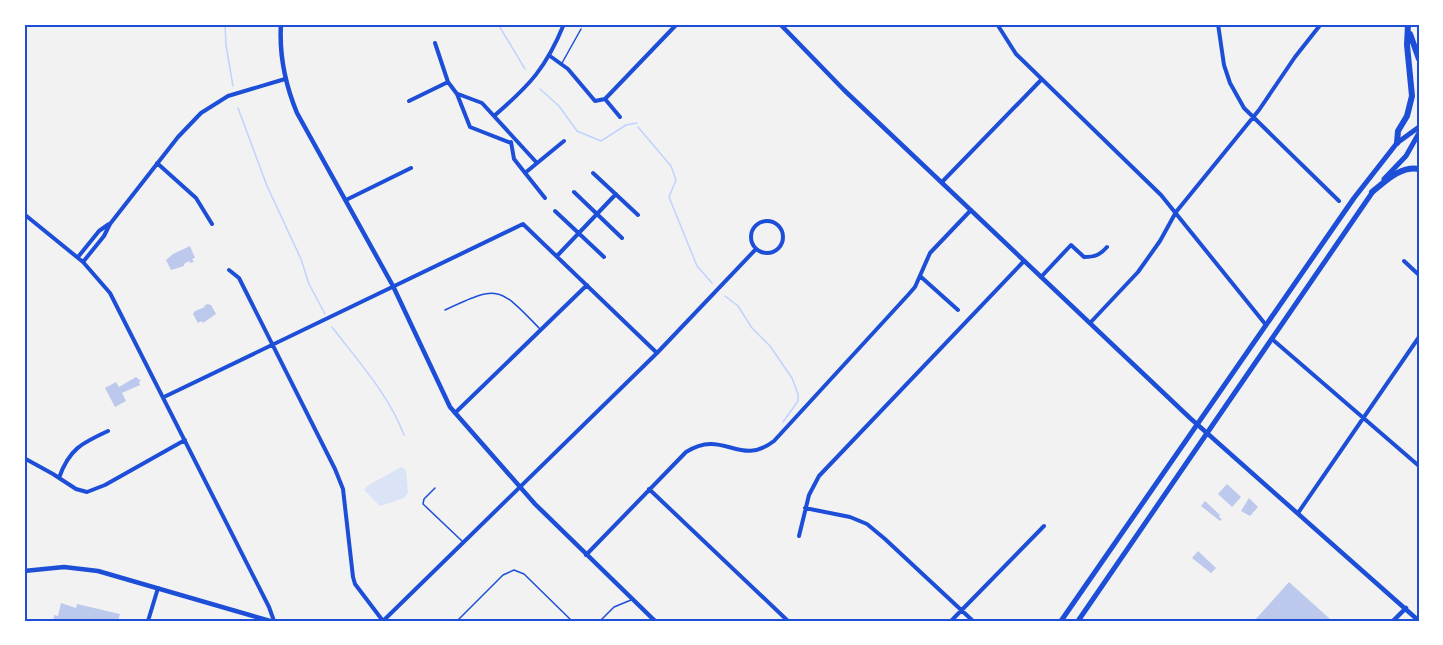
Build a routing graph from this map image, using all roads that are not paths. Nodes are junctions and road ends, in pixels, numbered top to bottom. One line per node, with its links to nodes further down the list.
1 (281, 24): 14 (street)
2 (564, 24): 11 (street)
3 (677, 24): 18 (street)
4 (780, 24): 35 (street)
5 (997, 24): 15 (street)
6 (1218, 24): 22 (street)
7 (1320, 24): 22 (street)
8 (1408, 27): 12 (highway); 28 (highway)
9 (581, 29): 13 (lane)
10 (435, 43): 16 (street)
11 (550, 56): 13 (street); 20 (street)
12 (1419, 59)
13 (561, 64): 18 (street)
14 (285, 79): 29 (street); 40 (street)
15 (1041, 80): 35 (street); 44 (street)
16 (448, 82): 17 (street); 19 (street)
17 (457, 94): 20 (street); 27 (street)
18 (605, 99): 21 (street)
19 (409, 101)
20 (494, 116): 25 (street)
21 (620, 117)
22 (1251, 118): 41 (street); 44 (street)
23 (1419, 127): 28 (main road)
24 (1419, 133): 37 (main road)
25 (514, 136): 27 (street); 30 (street)
26 (564, 141): 30 (street)
27 (511, 143): 33 (street)
28 (1397, 143): 69 (main road)
29 (157, 163): 48 (street); 49 (street)
30 (537, 163): 33 (street)
31 (411, 168): 40 (street)
32 (1419, 169): 37 (highway)
33 (525, 173): 39 (street)
34 (593, 173): 38 (street)
35 (942, 182): 42 (street)
36 (573, 192): 46 (street)
37 (1372, 192): 72 (main road)
38 (616, 194): 46 (street); 47 (street)
39 (545, 198)
40 (346, 200): 65 (street)
41 (1339, 201)
42 (971, 210): 57 (street); 61 (street)
43 (555, 211): 50 (street)
44 (1176, 212): 68 (street); 69 (street)
45 (24, 214): 55 (street)
46 (597, 214): 50 (street); 51 (street)
47 (638, 215)
48 (110, 224): 55 (street); 59 (street)
49 (212, 224)
50 (578, 233): 54 (street); 56 (street)
51 (622, 238)
52 (1107, 247): 63 (street)
53 (756, 249): 53 (street); 74 (street)
54 (557, 256): 64 (street); 65 (street)
55 (78, 257): 59 (street)
56 (604, 257)
57 (1024, 261): 63 (street); 88 (street)
58 (1404, 261): 62 (street)
59 (83, 262): 75 (street)
60 (229, 270): 73 (street)
61 (920, 276): 67 (street); 87 (street)
62 (1419, 276)
63 (1041, 277): 68 (street)
64 (587, 285): 70 (street); 74 (street)
65 (393, 286): 73 (street); 76 (street)
66 (445, 310): 70 (lane)
67 (958, 310)
68 (1090, 323): 78 (street)
69 (1266, 326): 78 (main road)
70 (541, 330): 76 (street)
71 (1419, 337): 77 (street)
72 (1271, 338): 77 (street); 80 (main road)
73 (272, 345): 75 (street); 101 (street)
74 (657, 353): 85 (street)
75 (164, 398): 81 (street)
76 (454, 414): 85 (street)
77 (1363, 417): 83 (street); 89 (street)
78 (1197, 424): 80 (street); 109 (main road)
79 (108, 431): 84 (street)
80 (1208, 434): 89 (street); 110 (main road)
81 (185, 440): 84 (street); 100 (street)
82 (24, 458): 84 (street)
83 (1419, 466)
84 (59, 478)
85 (519, 488): 92 (street); 93 (street)
86 (435, 489): 92 (lane)
87 (649, 489): 93 (street); 106 (street)
88 (805, 508): 91 (street); 98 (street)
89 (1298, 513): 97 (street)
90 (1044, 526): 98 (street)
91 (799, 536)
92 (463, 542): 101 (street)
93 (586, 555): 96 (street)
94 (24, 571): 95 (street)
95 (158, 588): 99 (street); 100 (street)
96 (633, 600): 104 (lane); 105 (street)
97 (1406, 608): 111 (street); 112 (street)
98 (962, 610): 107 (street); 108 (street)
99 (148, 621)
100 (272, 621)
101 (383, 621)
102 (457, 621): 103 (lane)
103 (572, 621)
104 (600, 621)
105 (655, 621)
106 (788, 621)
107 (951, 621)
108 (973, 621)
109 (1061, 621)
110 (1078, 621)
111 (1393, 621)
112 (1419, 621)

